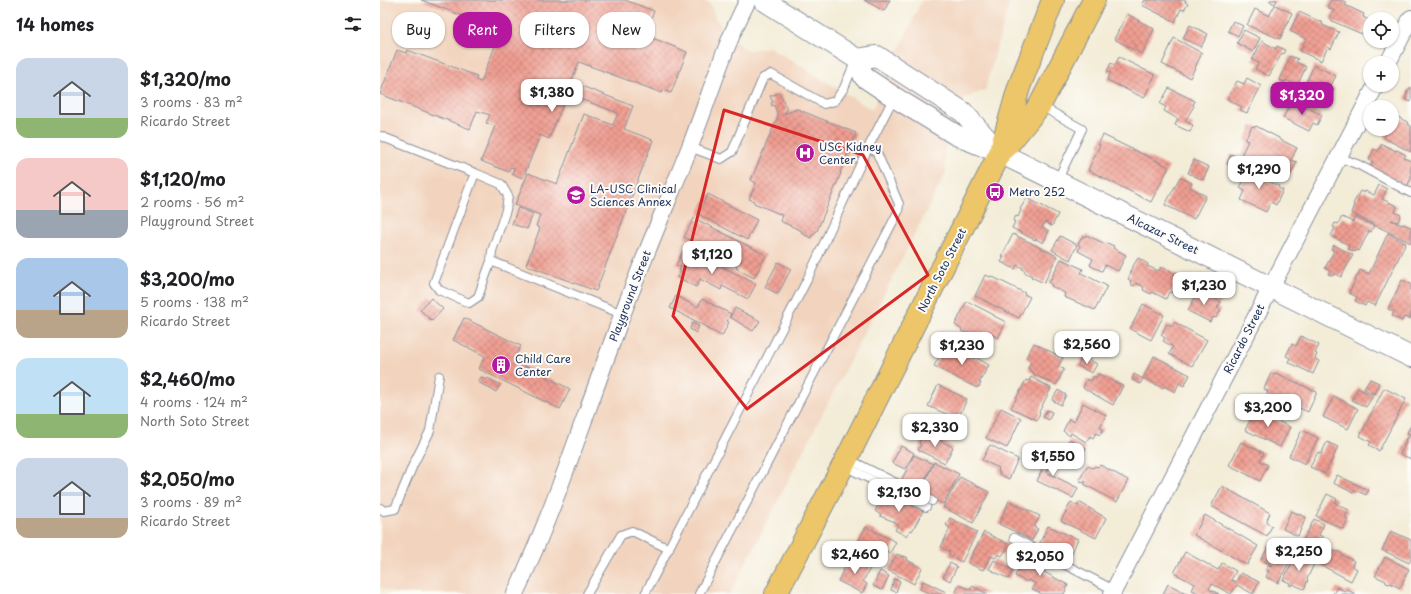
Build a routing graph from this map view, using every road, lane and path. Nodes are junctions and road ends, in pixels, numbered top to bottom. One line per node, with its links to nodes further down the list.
1 (748, 0): 12 (street, Playground Street)
2 (763, 0): 7 (street)
3 (1053, 0): 14 (main road, North Soto Street)
4 (1094, 0): 10 (main road)
5 (1411, 18): 6 (street)
6 (1392, 56)
7 (856, 59): 9 (street, Alcazar Street); 12 (lane); 14 (street, Alcazar Street)
8 (1372, 92): 15 (street, Ricardo Street)
9 (894, 97): 13 (lane); 14 (street, Alcazar Street)
10 (1040, 105): 14 (main road); 17 (lane)
11 (380, 136): 16 (lane)
12 (690, 147): 21 (street, Playground Street)
13 (868, 148): 28 (lane); 33 (lane)
14 (1000, 153): 17 (street, Alcazar Street); 24 (main road, North Soto Street)
15 (1339, 157): 18 (lane); 20 (street, Ricardo Street)
16 (475, 173): 19 (lane); 19 (lane)
17 (1056, 181): 20 (street, Alcazar Street)
18 (1411, 193)
19 (491, 261): 21 (lane)
20 (1270, 288): 22 (street, Alcazar Street); 29 (street, Ricardo Street)
21 (622, 314): 30 (street, Playground Street)
22 (1411, 357)
23 (439, 376): 26 (lane)
24 (845, 462): 25 (lane); 34 (main road, North Soto Street)
25 (929, 504)
26 (380, 508)
27 (1014, 538): 29 (lane)
28 (669, 549): 31 (lane); 32 (lane)
29 (1113, 592)
30 (515, 594)
31 (587, 594)
32 (645, 594)
33 (699, 594)
34 (776, 594)

